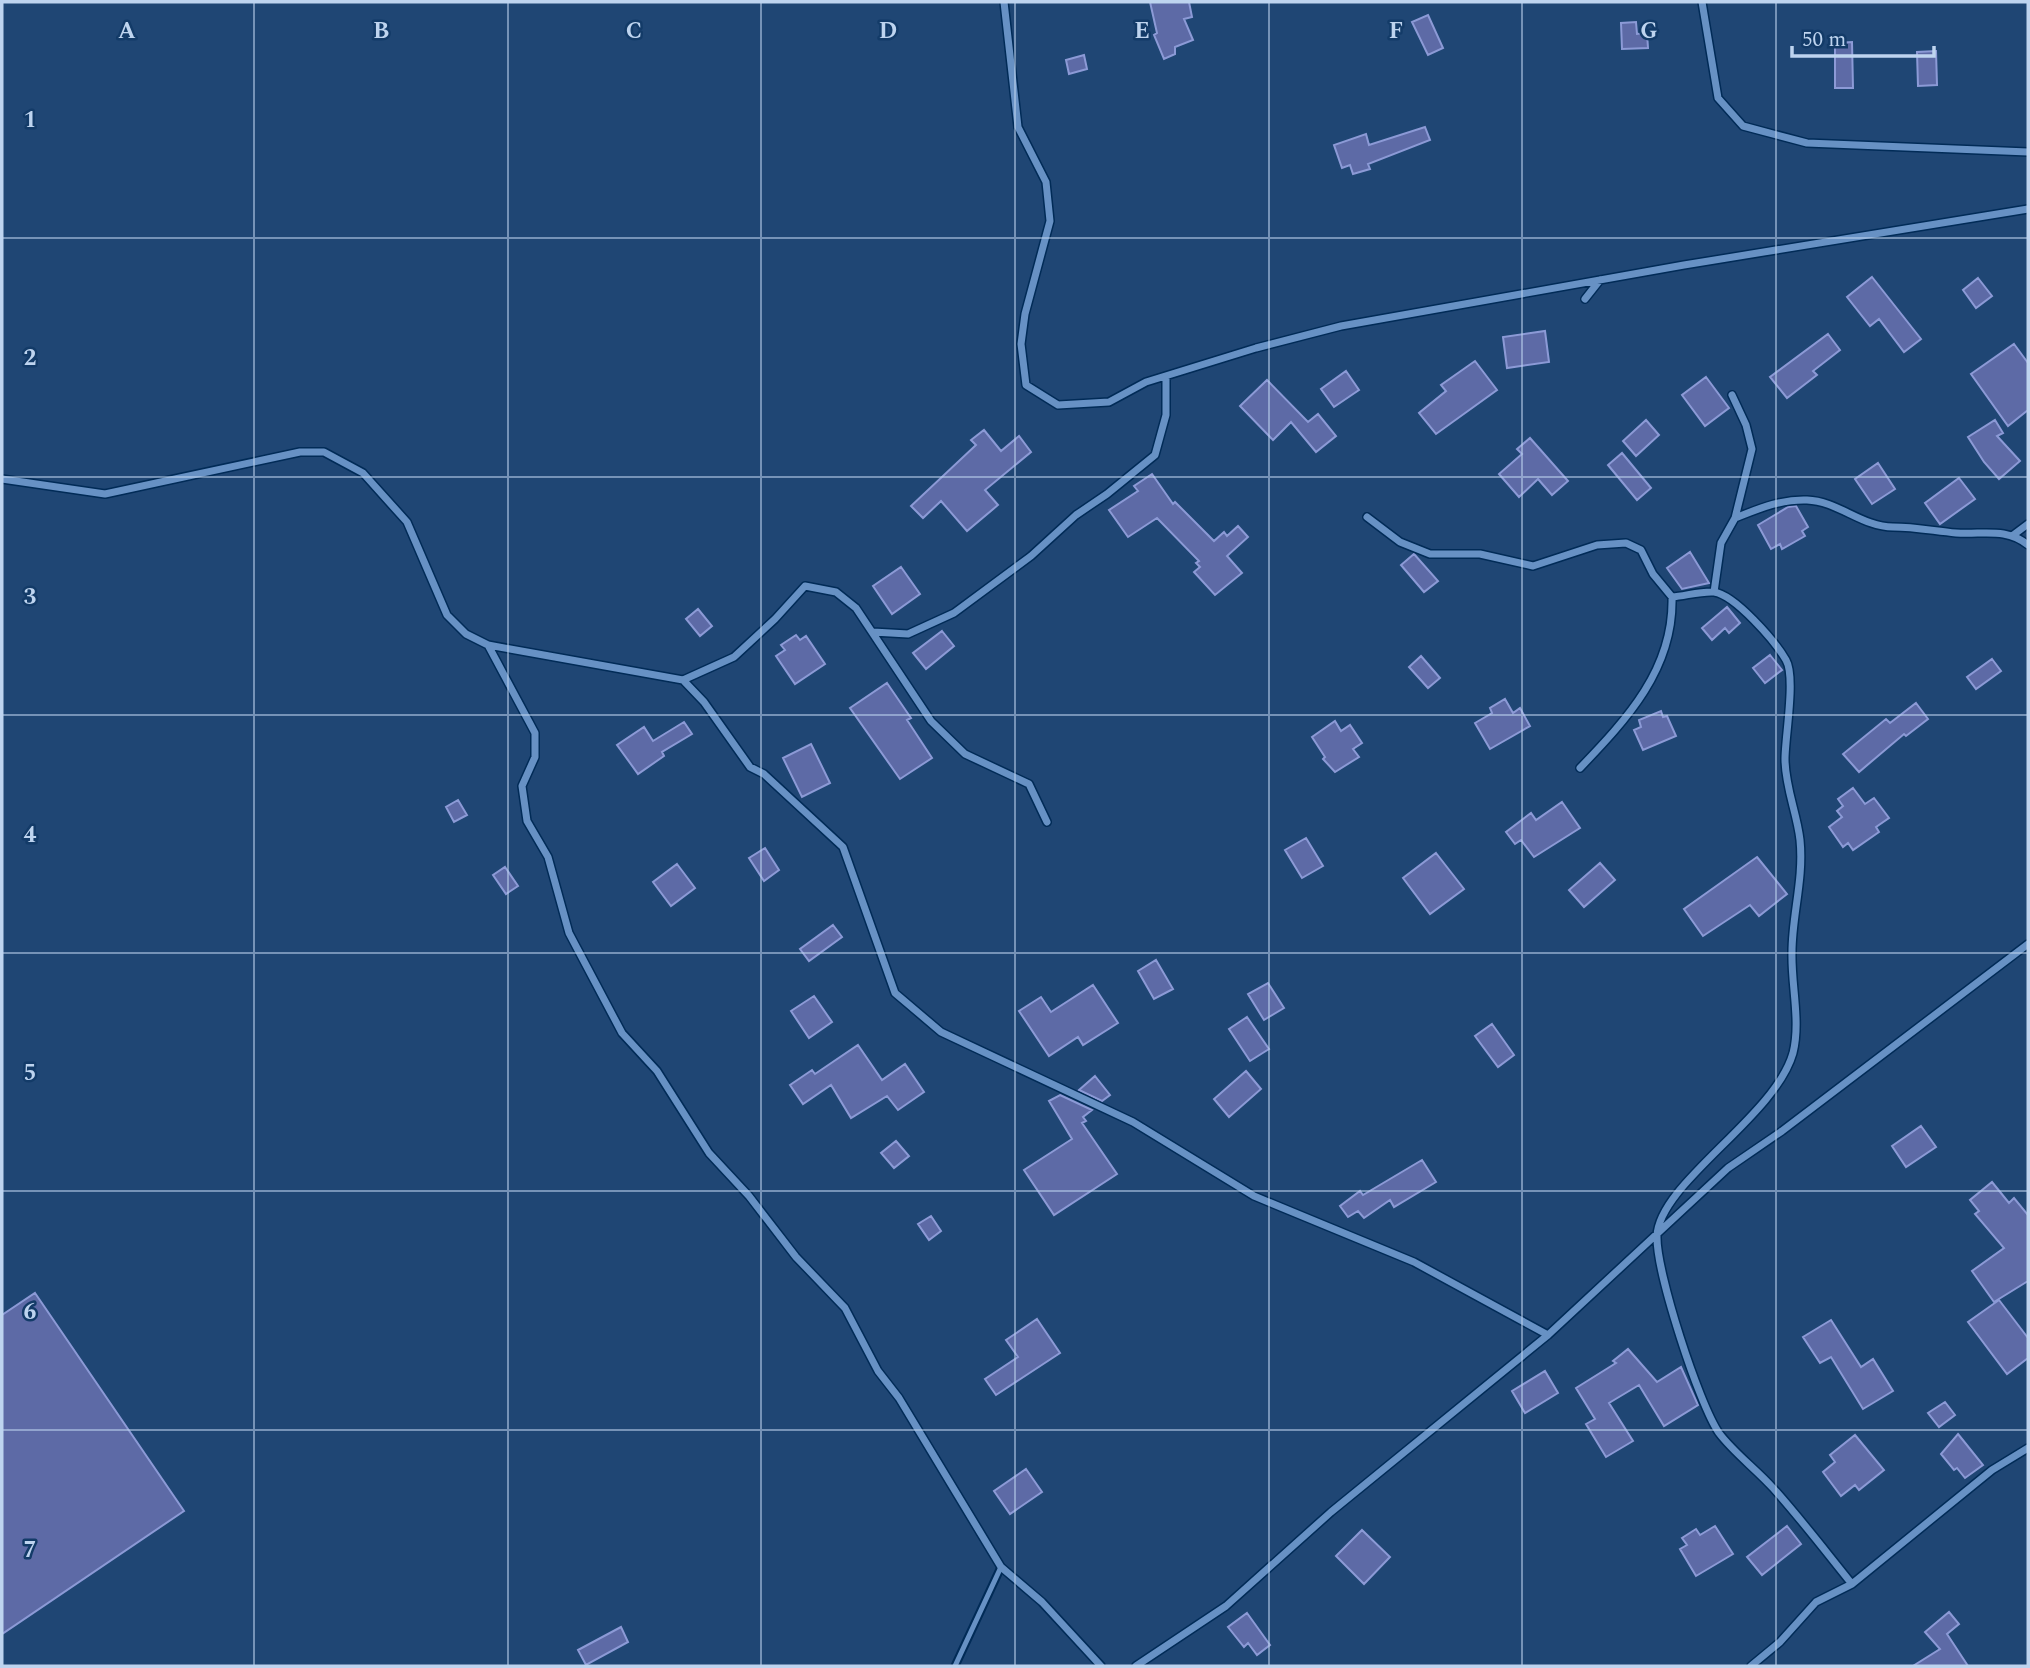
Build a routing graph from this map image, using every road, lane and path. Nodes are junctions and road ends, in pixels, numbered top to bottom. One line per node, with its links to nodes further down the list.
1 (1004, 2): 7 (street)
2 (1702, 2): 3 (street)
3 (2028, 152)
4 (2028, 209): 5 (street)
5 (1601, 279): 6 (street); 7 (street)
6 (1586, 299)
7 (1166, 377): 17 (street)
8 (1732, 395): 11 (street)
9 (2, 479): 18 (street)
10 (1367, 517): 16 (street)
11 (1735, 518): 13 (street); 15 (street)
12 (2028, 524): 13 (street)
13 (2012, 536): 14 (street)
14 (2028, 545)
15 (1714, 592): 16 (street); 23 (street)
16 (1672, 597): 20 (street)
17 (873, 632): 19 (street); 21 (street)
18 (488, 645): 19 (street); 26 (street)
19 (683, 680): 24 (street)
20 (1580, 768)
21 (1047, 822)
22 (2028, 944): 23 (street)
23 (1657, 1235): 24 (street); 27 (street)
24 (1548, 1335): 30 (street)
25 (2028, 1448): 27 (street)
26 (1001, 1567): 28 (lane); 29 (street)
27 (1852, 1584): 31 (street)
28 (955, 1666)
29 (1101, 1666)
30 (1136, 1666)
31 (1751, 1666)

